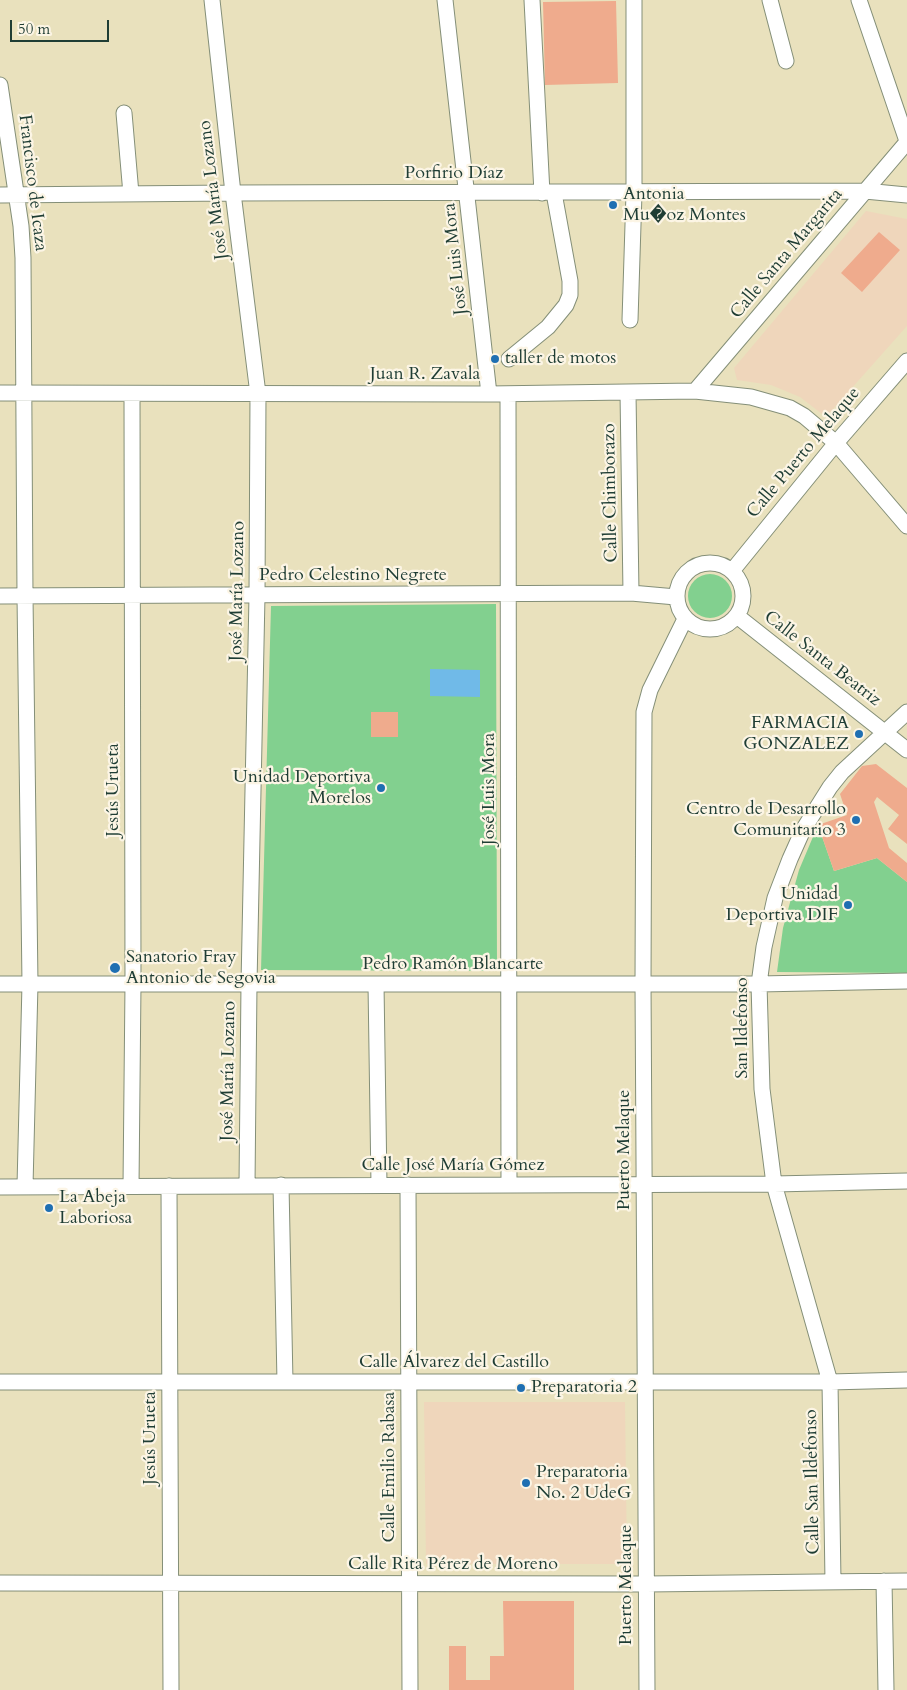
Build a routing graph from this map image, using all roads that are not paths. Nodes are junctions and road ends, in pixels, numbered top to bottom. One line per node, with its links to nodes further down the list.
1 (212, 0): 12 (street, José María Lozano)
2 (446, 0): 13 (street, José Luis Mora)
3 (532, 0): 14 (street)
4 (634, 0): 15 (street)
5 (770, 0): 7 (street)
6 (859, 0): 10 (street)
7 (786, 61)
8 (0, 85): 18 (street, Francisco de Icaza)
9 (124, 113): 16 (street)
10 (907, 141): 11 (street, Calle Santa Margarita)
11 (865, 192): 15 (street, Porfirio Díaz); 19 (street, Porfirio Díaz); 23 (street, Calle Santa Margarita)
12 (233, 193): 13 (street, Porfirio Díaz); 16 (street, Porfirio Díaz); 28 (street, José María Lozano)
13 (468, 193): 14 (street, Porfirio Díaz); 29 (street, José Luis Mora)
14 (548, 193): 15 (street, Porfirio Díaz); 21 (street)
15 (634, 193): 20 (street)
16 (131, 194): 18 (street, Porfirio Díaz)
17 (0, 195): 18 (street, Porfirio Díaz)
18 (16, 195): 25 (street, Francisco de Icaza)
19 (907, 195)
20 (630, 320)
21 (509, 359)
22 (907, 360): 31 (street, Calle Puerto Melaque)
23 (695, 391): 26 (street, Juan R. Zavala); 31 (street, Juan R. Zavala)
24 (0, 393): 25 (street, Juan R. Zavala)
25 (24, 393): 27 (street, Juan R. Zavala); 38 (street, Francisco de Icaza)
26 (628, 393): 30 (street, Juan R. Zavala); 34 (street, Calle Chimborazo)
27 (132, 394): 28 (street, Juan R. Zavala); 36 (street, Jesús Urueta)
28 (258, 394): 29 (street, Juan R. Zavala); 39 (street, José María Lozano)
29 (489, 394): 30 (street, Juan R. Zavala)
30 (508, 394): 35 (street, José Luis Mora)
31 (836, 443): 32 (street, Juan R. Zavala); 33 (street, Calle Puerto Melaque)
32 (907, 526)
33 (732, 571): 40 (street); 41 (street)
34 (631, 593): 35 (street, Pedro Celestino Negrete); 40 (street, Pedro Celestino Negrete)
35 (508, 594): 39 (street, Pedro Celestino Negrete); 47 (street, José Luis Mora)
36 (133, 595): 38 (street, Pedro Celestino Negrete); 39 (street, Pedro Celestino Negrete); 51 (street, Jesús Urueta)
37 (0, 596): 38 (street, Pedro Celestino Negrete)
38 (25, 596): 50 (street, Francisco de Icaza)
39 (257, 596): 52 (street, José María Lozano)
40 (676, 597): 42 (street)
41 (737, 616): 42 (street); 44 (street, Calle Santa Beatriz)
42 (685, 619): 48 (street, Puerto Melaque)
43 (907, 712): 44 (street, San Ildefonso)
44 (884, 732): 45 (street, Calle Santa Beatriz); 54 (street, San Ildefonso)
45 (907, 750)
46 (907, 981): 54 (street, Pedro Ramón Blancarte)
47 (509, 983): 48 (street, Pedro Ramón Blancarte); 53 (street, Pedro Ramón Blancarte); 56 (street, José Luis Mora)
48 (643, 983): 54 (street, Pedro Ramón Blancarte); 57 (street, Puerto Melaque)
49 (0, 984): 50 (street, Pedro Ramón Blancarte)
50 (30, 984): 51 (street, Pedro Ramón Blancarte); 64 (street, Francisco de Icaza)
51 (133, 984): 52 (street, Pedro Ramón Blancarte); 65 (street, Jesús Urueta)
52 (249, 984): 53 (street, Pedro Ramón Blancarte); 59 (street, José María Lozano)
53 (376, 984): 61 (street)
54 (759, 984): 58 (street, San Ildefonso)
55 (907, 1181): 58 (street, Calle José María Gómez)
56 (509, 1184): 57 (street, Calle José María Gómez); 62 (street, Calle José María Gómez)
57 (644, 1184): 58 (street, Calle José María Gómez); 72 (street, Puerto Melaque)
58 (774, 1184): 73 (street, San Ildefonso)
59 (247, 1185): 60 (street, Calle José María Gómez); 66 (street, Calle José María Gómez)
60 (281, 1185): 61 (street, Calle José María Gómez); 70 (street)
61 (379, 1185): 62 (street, Calle José María Gómez)
62 (408, 1185): 71 (street, Calle Emilio Rabasa)
63 (0, 1186): 64 (street, Calle José María Gómez)
64 (25, 1186): 65 (street, Calle José María Gómez)
65 (132, 1186): 66 (street, Calle José María Gómez)
66 (168, 1186): 69 (street, Jesús Urueta)
67 (907, 1380): 73 (street, Calle Álvarez del Castillo)
68 (0, 1382): 69 (street, Calle Álvarez del Castillo)
69 (170, 1382): 70 (street, Calle Álvarez del Castillo); 78 (street, Jesús Urueta)
70 (285, 1382): 71 (street, Calle Álvarez del Castillo)
71 (409, 1382): 72 (street, Calle Álvarez del Castillo); 79 (street, Calle Emilio Rabasa)
72 (645, 1382): 73 (street, Calle Álvarez del Castillo); 80 (street, Puerto Melaque)
73 (830, 1382): 75 (street, Calle San Ildefonso)
74 (907, 1581): 76 (street, Calle Rita Pérez de Moreno)
75 (833, 1582): 76 (street, Calle Rita Pérez de Moreno); 80 (street, Calle Rita Pérez de Moreno)
76 (884, 1582): 84 (street)
77 (0, 1583): 78 (street, Calle Rita Pérez de Moreno)
78 (170, 1584): 79 (street, Calle Rita Pérez de Moreno); 81 (street, Jesús Urueta)
79 (409, 1584): 80 (street, Calle Rita Pérez de Moreno); 82 (street, Calle Emilio Rabasa)
80 (646, 1584): 83 (street, Puerto Melaque)
81 (171, 1690)
82 (410, 1690)
83 (647, 1690)
84 (886, 1690)

